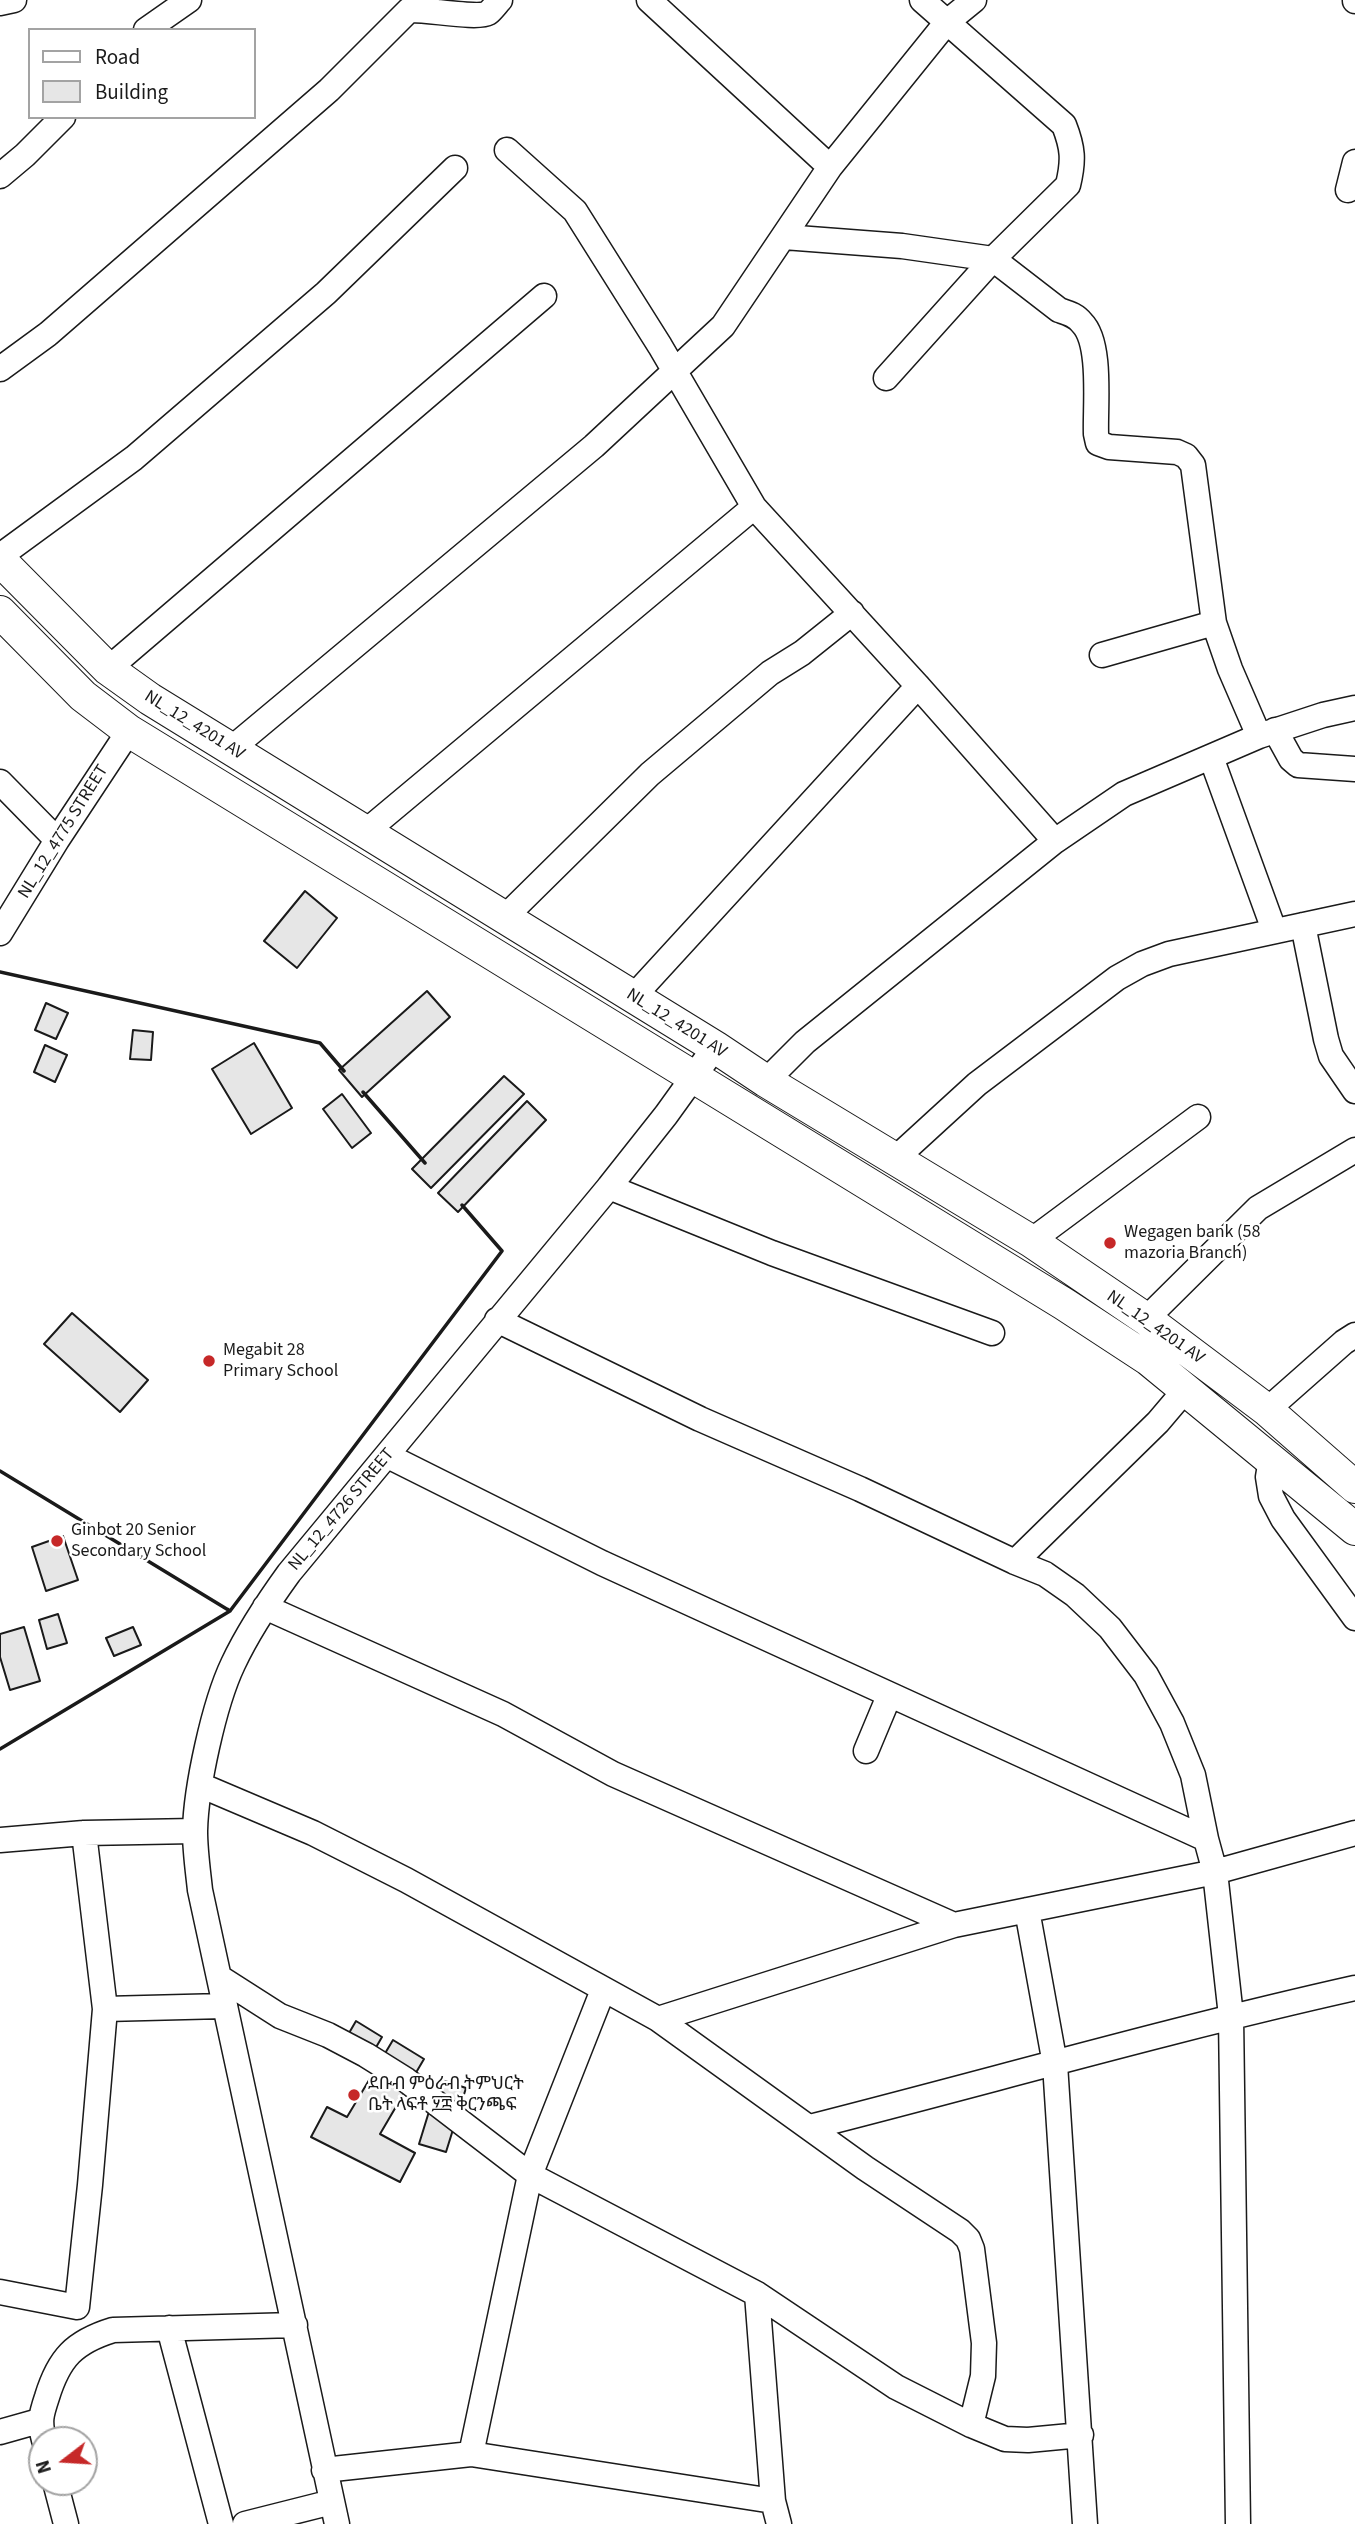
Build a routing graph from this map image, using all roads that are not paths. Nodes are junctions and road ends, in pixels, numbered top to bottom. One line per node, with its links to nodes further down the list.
1 (14, 0): 7 (street)
2 (190, 0): 9 (street)
3 (500, 0): 20 (street)
4 (649, 0): 13 (street)
5 (922, 0): 8 (street)
6 (974, 0): 8 (street)
7 (0, 3)
8 (947, 22): 13 (street); 18 (street)
9 (149, 28)
10 (60, 119): 15 (street)
11 (506, 150): 21 (street)
12 (1355, 162): 16 (street)
13 (830, 167): 17 (street)
14 (455, 168): 24 (street)
15 (0, 176)
16 (1348, 190)
17 (784, 237): 18 (street); 21 (street)
18 (993, 259): 22 (street); 27 (street)
19 (544, 296): 29 (street)
20 (0, 369)
21 (674, 372): 23 (street); 34 (street)
22 (886, 378)
23 (754, 507): 26 (street); 38 (street)
24 (0, 558): 29 (main road, NL_12_4201 AV)
25 (0, 612): 32 (main road, NL_12_4201 AV)
26 (852, 613): 30 (street); 42 (street)
27 (1214, 623): 28 (street); 33 (street)
28 (1102, 655)
29 (108, 668): 34 (main road, NL_12_4201 AV)
30 (918, 686): 40 (street); 46 (street)
31 (1355, 708): 33 (street)
32 (129, 731): 39 (street, NL_12_4775 STREET); 48 (main road, NL_12_4201 AV)
33 (1267, 733): 35 (street); 36 (street)
34 (232, 749): 38 (main road, NL_12_4201 AV)
35 (1211, 757): 40 (street); 44 (street)
36 (1355, 769)
37 (0, 782): 39 (street)
38 (364, 832): 42 (main road, NL_12_4201 AV)
39 (57, 840): 45 (street, NL_12_4775 STREET)
40 (1055, 841): 49 (street)
41 (1355, 914): 43 (street)
42 (504, 918): 46 (main road, NL_12_4201 AV)
43 (1303, 925): 44 (street); 50 (street)
44 (1273, 930): 53 (street)
45 (0, 933)
46 (633, 997): 47 (main road, NL_12_4201 AV)
47 (715, 1047): 48 (street, NL_12_4726 STREET); 49 (main road, NL_12_4201 AV)
48 (694, 1077): 54 (street, NL_12_4726 STREET); 60 (main road, NL_12_4201 AV)
49 (766, 1081): 53 (main road, NL_12_4201 AV)
50 (1355, 1091)
51 (1198, 1117): 55 (street)
52 (1355, 1150): 56 (street)
53 (895, 1159): 55 (main road, NL_12_4201 AV)
54 (608, 1187): 57 (street, NL_12_4726 STREET); 58 (street)
55 (1031, 1241): 56 (main road, NL_12_4201 AV)
56 (1146, 1319): 61 (main road, NL_12_4201 AV)
57 (497, 1320): 62 (street, NL_12_4726 STREET); 66 (street)
58 (992, 1334)
59 (1355, 1335): 61 (street)
60 (1185, 1388): 63 (main road, NL_12_4201 AV); 66 (street)
61 (1267, 1410): 64 (main road, NL_12_4201 AV)
62 (388, 1456): 67 (street, NL_12_4726 STREET); 69 (street)
63 (1270, 1459): 65 (main road, NL_12_4201 AV); 68 (street)
64 (1355, 1487)
65 (1355, 1529)
66 (1015, 1562): 75 (street)
67 (265, 1607): 71 (street, NL_12_4726 STREET); 79 (street)
68 (1355, 1618)
69 (889, 1696): 70 (street); 75 (street)
70 (866, 1751)
71 (200, 1785): 72 (street, NL_12_4726 STREET); 82 (street)
72 (195, 1831): 73 (street); 80 (street, NL_12_4726 STREET)
73 (84, 1833): 76 (street); 84 (street)
74 (1355, 1833): 77 (street)
75 (1206, 1839): 77 (street)
76 (0, 1840)
77 (1215, 1872): 78 (street); 85 (street)
78 (1027, 1910): 79 (street); 87 (street)
79 (954, 1925): 86 (street)
80 (219, 1978): 83 (street, NL_12_4726 STREET); 89 (street)
81 (1355, 1988): 85 (street)
82 (603, 1990): 86 (street); 89 (street)
83 (224, 2006): 84 (street); 93 (street, NL_12_4726 STREET)
84 (105, 2009): 92 (street)
85 (1231, 2016): 87 (street); 110 (street)
86 (658, 2019): 88 (street)
87 (1055, 2064): 88 (street); 100 (street)
88 (810, 2127): 96 (street)
89 (530, 2175): 91 (street); 101 (street)
90 (0, 2292): 92 (street)
91 (757, 2294): 96 (street); 105 (street)
92 (77, 2307): 95 (street)
93 (295, 2325): 94 (street); 102 (street, NL_12_4726 STREET)
94 (169, 2328): 95 (street); 107 (street)
95 (92, 2336): 97 (street)
96 (971, 2424): 100 (street)
97 (43, 2426)
98 (28, 2431): 99 (street)
99 (0, 2432)
100 (1081, 2435): 109 (street)
101 (471, 2454): 102 (street); 105 (street)
102 (324, 2470): 104 (street, NL_12_4726 STREET)
103 (59, 2496): 106 (street)
104 (335, 2513): 108 (street)
105 (776, 2513)
106 (66, 2524)
107 (221, 2524)
108 (245, 2524)
109 (1085, 2524)
110 (1238, 2524)

